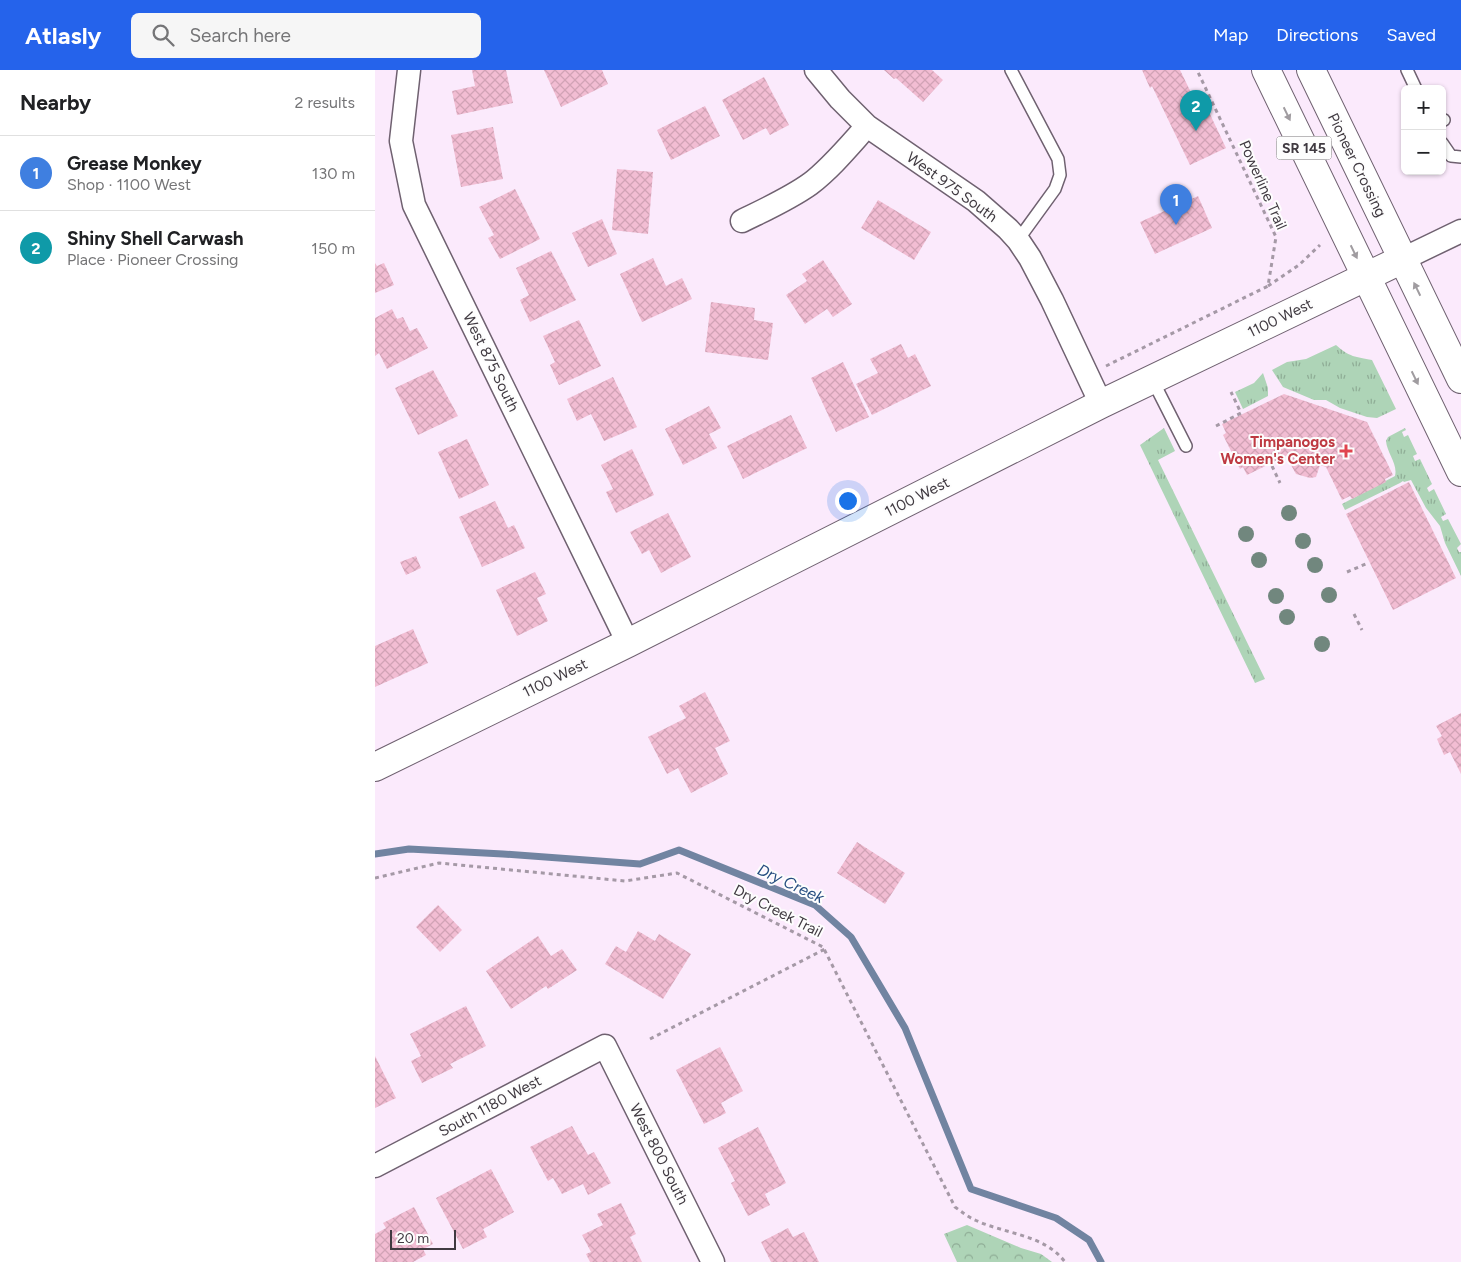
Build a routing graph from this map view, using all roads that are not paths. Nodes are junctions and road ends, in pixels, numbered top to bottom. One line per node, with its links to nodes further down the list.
1 (409, 70): 21 (street, West 875 South)
2 (816, 70): 8 (street, West 975 South)
3 (1011, 70): 13 (lane)
4 (1266, 70): 15 (main road, SR 145, one-way to 15)
5 (1311, 70): 14 (main road, Pioneer Crossing / SR 145)
6 (1412, 72): 7 (lane)
7 (1415, 85)
8 (867, 126): 11 (street); 13 (street, West 975 South)
9 (1446, 149): 10 (lane)
10 (1461, 158)
11 (742, 222)
12 (1461, 231): 14 (street, 1100 West)
13 (1018, 240): 18 (street, West 975 South)
14 (1403, 259): 15 (main road, 1100 West); 17 (main road, SR 145, one-way to 14)
15 (1367, 277): 16 (main road, 1100 West); 20 (main road, SR 145, one-way to 20)
16 (1152, 379): 18 (main road, 1100 West); 19 (lane)
17 (1461, 379)
18 (1101, 404): 21 (main road, 1100 West)
19 (1186, 446)
20 (1461, 472)
21 (628, 643): 22 (main road, 1100 West)
22 (375, 767)
23 (605, 1046): 24 (street, South 1180 West); 25 (street, West 800 South)
24 (375, 1166)
25 (713, 1262)

